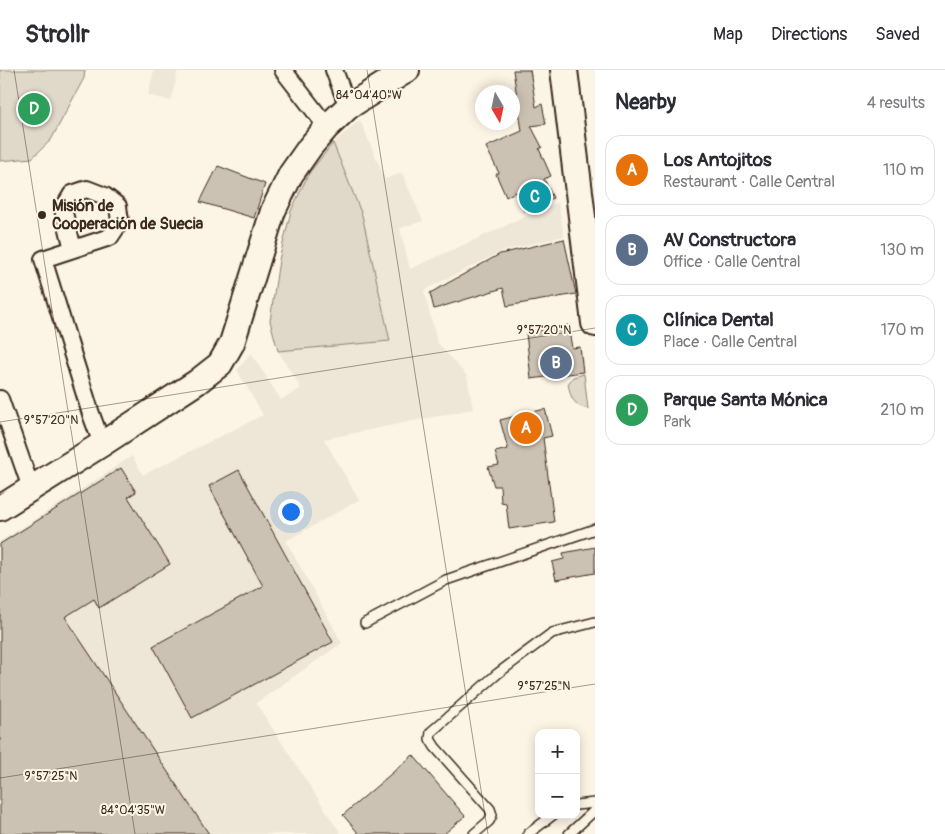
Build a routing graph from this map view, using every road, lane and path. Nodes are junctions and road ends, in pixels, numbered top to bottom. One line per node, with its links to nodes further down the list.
1 (283, 70): 6 (street)
2 (334, 70): 5 (street)
3 (407, 70): 5 (main road)
4 (564, 70): 7 (main road)
5 (348, 107): 6 (main road)
6 (327, 127): 11 (main road)
7 (586, 178): 9 (main road)
8 (73, 249): 11 (street)
9 (594, 308)
10 (0, 399): 12 (street)
11 (102, 444): 12 (main road)
12 (31, 488): 13 (main road)
13 (0, 508)
14 (595, 529): 16 (lane)
15 (595, 622): 21 (lane)
16 (365, 623)
17 (595, 803): 18 (lane)
18 (580, 805)
19 (595, 810): 23 (lane)
20 (548, 819): 22 (lane)
21 (474, 834)
22 (528, 834)
23 (569, 834)

